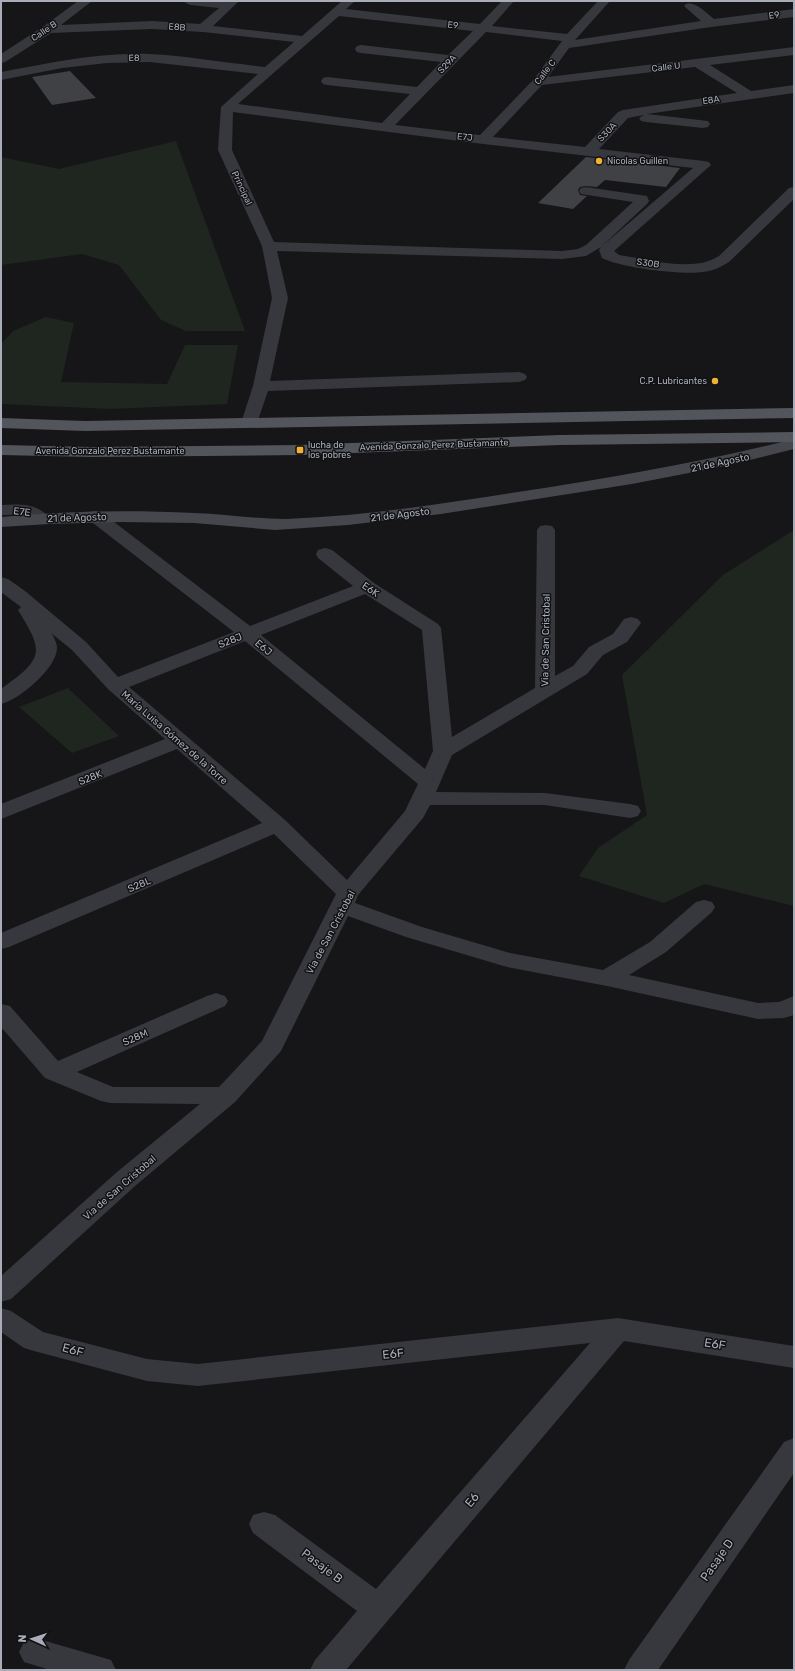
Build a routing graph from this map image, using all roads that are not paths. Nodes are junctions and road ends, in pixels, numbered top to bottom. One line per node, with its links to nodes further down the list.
1 (86, 1): 15 (street, Calle B)
2 (190, 1): 7 (street)
3 (349, 1): 10 (street)
4 (508, 1): 14 (street, S29A)
5 (604, 1): 17 (street, Calle C)
6 (786, 1): 9 (street)
7 (230, 3): 13 (street)
8 (690, 6): 12 (street)
9 (794, 7)
10 (337, 12): 14 (street, E9); 16 (street)
11 (794, 13): 12 (street, E9)
12 (711, 23): 17 (street, E9)
13 (203, 28): 15 (street, E8B); 16 (street, E8B)
14 (483, 28): 17 (street, E9); 21 (street, S29A)
15 (48, 30): 20 (street, Calle B)
16 (305, 40): 23 (street)
17 (567, 42): 26 (street, Calle C)
18 (361, 49): 21 (street)
19 (794, 50): 22 (street, Calle U)
20 (1, 59)
21 (451, 59): 28 (street, S29A)
22 (698, 63): 26 (street, Calle U); 29 (street)
23 (267, 71): 24 (street, E8); 30 (street)
24 (3, 74)
25 (327, 81): 28 (street)
26 (538, 82): 34 (street, Calle C)
27 (794, 89): 29 (street, E8A)
28 (421, 91): 33 (street, S29A)
29 (748, 95): 31 (street, E8A)
30 (227, 107): 33 (street, E7J); 39 (street, Principal)
31 (626, 114): 32 (street); 35 (street, S30A)
32 (703, 124)
33 (385, 127): 34 (street, E7J)
34 (483, 140): 35 (street, E7J)
35 (588, 152): 36 (street, E7J)
36 (704, 165): 38 (street, S30B)
37 (586, 191): 39 (street)
38 (794, 191)
39 (269, 246): 41 (street, Principal)
40 (519, 377): 41 (street)
41 (261, 386): 44 (street, Principal)
42 (794, 413): 44 (main road)
43 (1, 423): 44 (main road)
44 (249, 423)
45 (794, 437): 47 (main road, Avenida Gonzalo Perez Bustamante)
46 (794, 444): 49 (street, 21 de Agosto)
47 (1, 450)
48 (1, 510): 50 (street, E7E)
49 (94, 516): 50 (street, 21 de Agosto); 58 (street, E6J)
50 (41, 519): 51 (street, 21 de Agosto)
51 (1, 522)
52 (546, 530): 60 (street, Via de San Cristobal)
53 (324, 554): 55 (street, E6K)
54 (1, 583): 56 (street, María Luisa Gómez de la Torre)
55 (367, 587): 58 (street, S28J); 63 (street, E6K)
56 (18, 596): 59 (street, María Luisa Gómez de la Torre); 61 (street)
57 (631, 623): 60 (street)
58 (247, 633): 59 (street, S28J); 64 (street, E6J)
59 (115, 685): 62 (street, María Luisa Gómez de la Torre)
60 (544, 691): 63 (street, Via de San Cristobal)
61 (1, 698)
62 (179, 741): 66 (street, S28K); 67 (street, María Luisa Gómez de la Torre)
63 (443, 751): 64 (street, Via de San Cristobal)
64 (426, 791): 65 (street); 68 (street, Via de San Cristobal)
65 (630, 811)
66 (1, 812)
67 (277, 825): 68 (street, María Luisa Gómez de la Torre); 70 (street, S28L)
68 (345, 900): 71 (street); 76 (street, Via de San Cristobal)
69 (704, 907): 71 (street)
70 (1, 942)
71 (607, 978): 73 (street)
72 (216, 1001): 75 (street, S28M)
73 (794, 1004)
74 (1, 1012): 75 (street)
75 (54, 1072): 76 (street)
76 (226, 1096): 77 (street, Via de San Cristobal)
77 (1, 1292)
78 (1, 1318): 79 (street, E6F)
79 (618, 1329): 80 (street, E6F); 83 (street, E6)
80 (794, 1357)
81 (794, 1450): 87 (street, Pasaje D)
82 (264, 1524): 83 (street, Pasaje B)
83 (379, 1609): 86 (street, E6)
84 (35, 1652): 85 (street)
85 (100, 1670)
86 (326, 1670)
87 (640, 1670)

